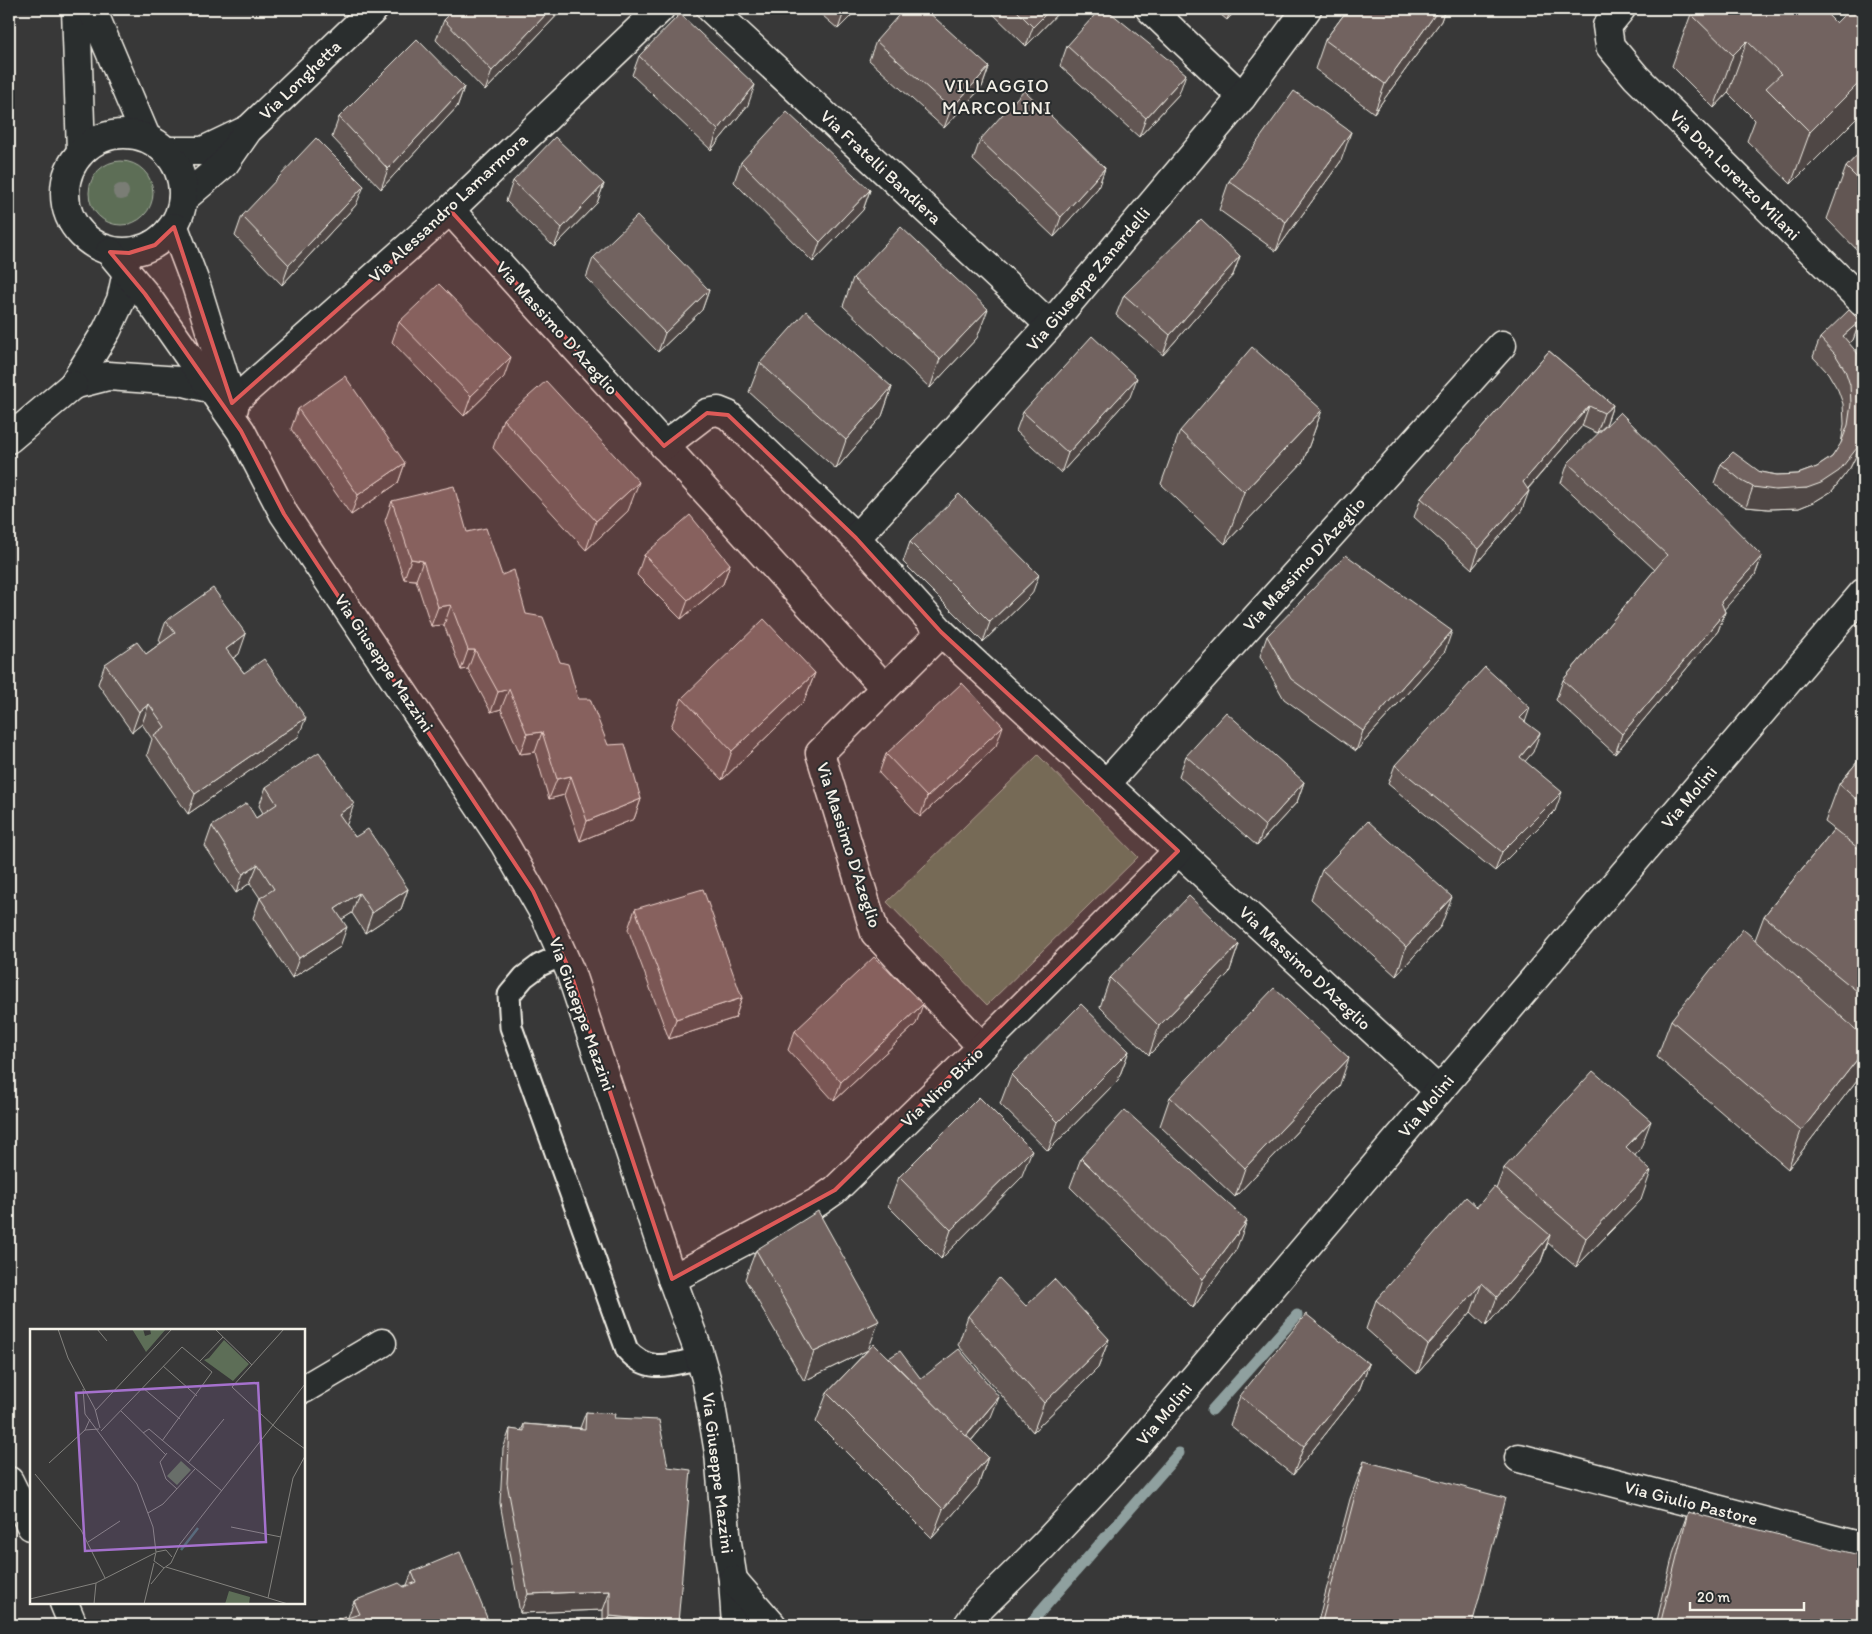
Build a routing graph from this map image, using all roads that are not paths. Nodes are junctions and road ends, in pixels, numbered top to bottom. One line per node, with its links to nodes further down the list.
1 (76, 9): 12 (street)
2 (92, 9): 11 (street)
3 (374, 9): 10 (street, Via Longhetta)
4 (660, 9): 14 (street, Via Alessandro Lamarmora)
5 (711, 9): 19 (street, Via Fratelli Bandiera)
6 (1150, 9): 9 (street)
7 (1307, 9): 9 (street, Via Giuseppe Zanardelli)
8 (1621, 9): 18 (street, Via Don Lorenzo Milani)
9 (1242, 97): 19 (street, Via Giuseppe Zanardelli)
10 (248, 130): 11 (street, Via Longhetta); 13 (street, Via Longhetta)
11 (157, 144): 12 (street, Via Giuseppe Mazzini); 13 (street)
12 (81, 151): 16 (street, Via Giuseppe Mazzini)
13 (184, 198): 15 (street)
14 (450, 210): 22 (street, Via Alessandro Lamarmora); 24 (street, Via Massimo D'Azeglio)
15 (174, 227): 16 (street); 22 (street, Via Giuseppe Mazzini)
16 (110, 252): 17 (street, Via Giuseppe Mazzini)
17 (127, 272): 21 (street); 22 (street, Via Giuseppe Mazzini)
18 (1863, 302)
19 (1050, 325): 25 (street, Via Giuseppe Zanardelli)
20 (1502, 345): 29 (street, Via Massimo D'Azeglio)
21 (73, 385): 22 (street); 23 (street)
22 (222, 396): 31 (street, Via Giuseppe Mazzini)
23 (9, 439)
24 (664, 446): 25 (street, Via Massimo D'Azeglio); 28 (street, Via Massimo D'Azeglio)
25 (856, 538): 27 (street, Via Massimo D'Azeglio)
26 (1863, 592): 33 (street, Via Molini)
27 (941, 632): 28 (street, Via Massimo D'Azeglio); 29 (street, Via Massimo D'Azeglio)
28 (884, 687): 32 (street, Via Massimo D'Azeglio)
29 (1106, 784): 30 (street, Via Massimo D'Azeglio)
30 (1178, 851): 32 (street, Via Nino Bixio); 33 (street, Via Massimo D'Azeglio)
31 (562, 955): 34 (street, Via Giuseppe Mazzini); 36 (lane)
32 (982, 1047): 34 (street, Via Nino Bixio)
33 (1439, 1091): 44 (street, Via Molini)
34 (672, 1279): 36 (street, Via Giuseppe Mazzini)
35 (382, 1343): 37 (street)
36 (700, 1358): 42 (street, Via Giuseppe Mazzini)
37 (305, 1388)
38 (1519, 1458): 41 (street, Via Giulio Pastore)
39 (9, 1481): 40 (street)
40 (30, 1524)
41 (1863, 1547)
42 (733, 1580): 46 (street, Via Giuseppe Mazzini); 47 (street)
43 (64, 1604): 45 (street)
44 (973, 1617): 48 (street, Via Molini)
45 (73, 1625)
46 (736, 1625)
47 (772, 1625)
48 (947, 1625)

